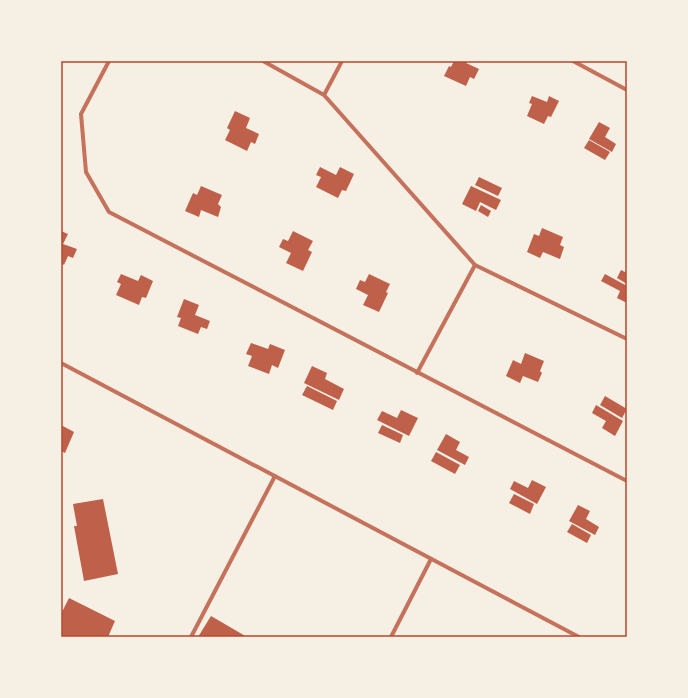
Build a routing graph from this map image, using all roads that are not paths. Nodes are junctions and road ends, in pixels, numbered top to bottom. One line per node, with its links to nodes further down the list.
1 (109, 61): 10 (street)
2 (263, 61): 6 (street)
3 (342, 61): 6 (street)
4 (573, 61): 5 (street)
5 (627, 90)
6 (324, 95): 7 (street)
7 (475, 265): 8 (street); 10 (street)
8 (627, 339)
9 (61, 363): 11 (street)
10 (417, 373): 12 (street)
11 (275, 476): 13 (street); 14 (street)
12 (627, 481)
13 (431, 559): 15 (street); 16 (street)
14 (192, 637)
15 (391, 637)
16 (579, 637)

